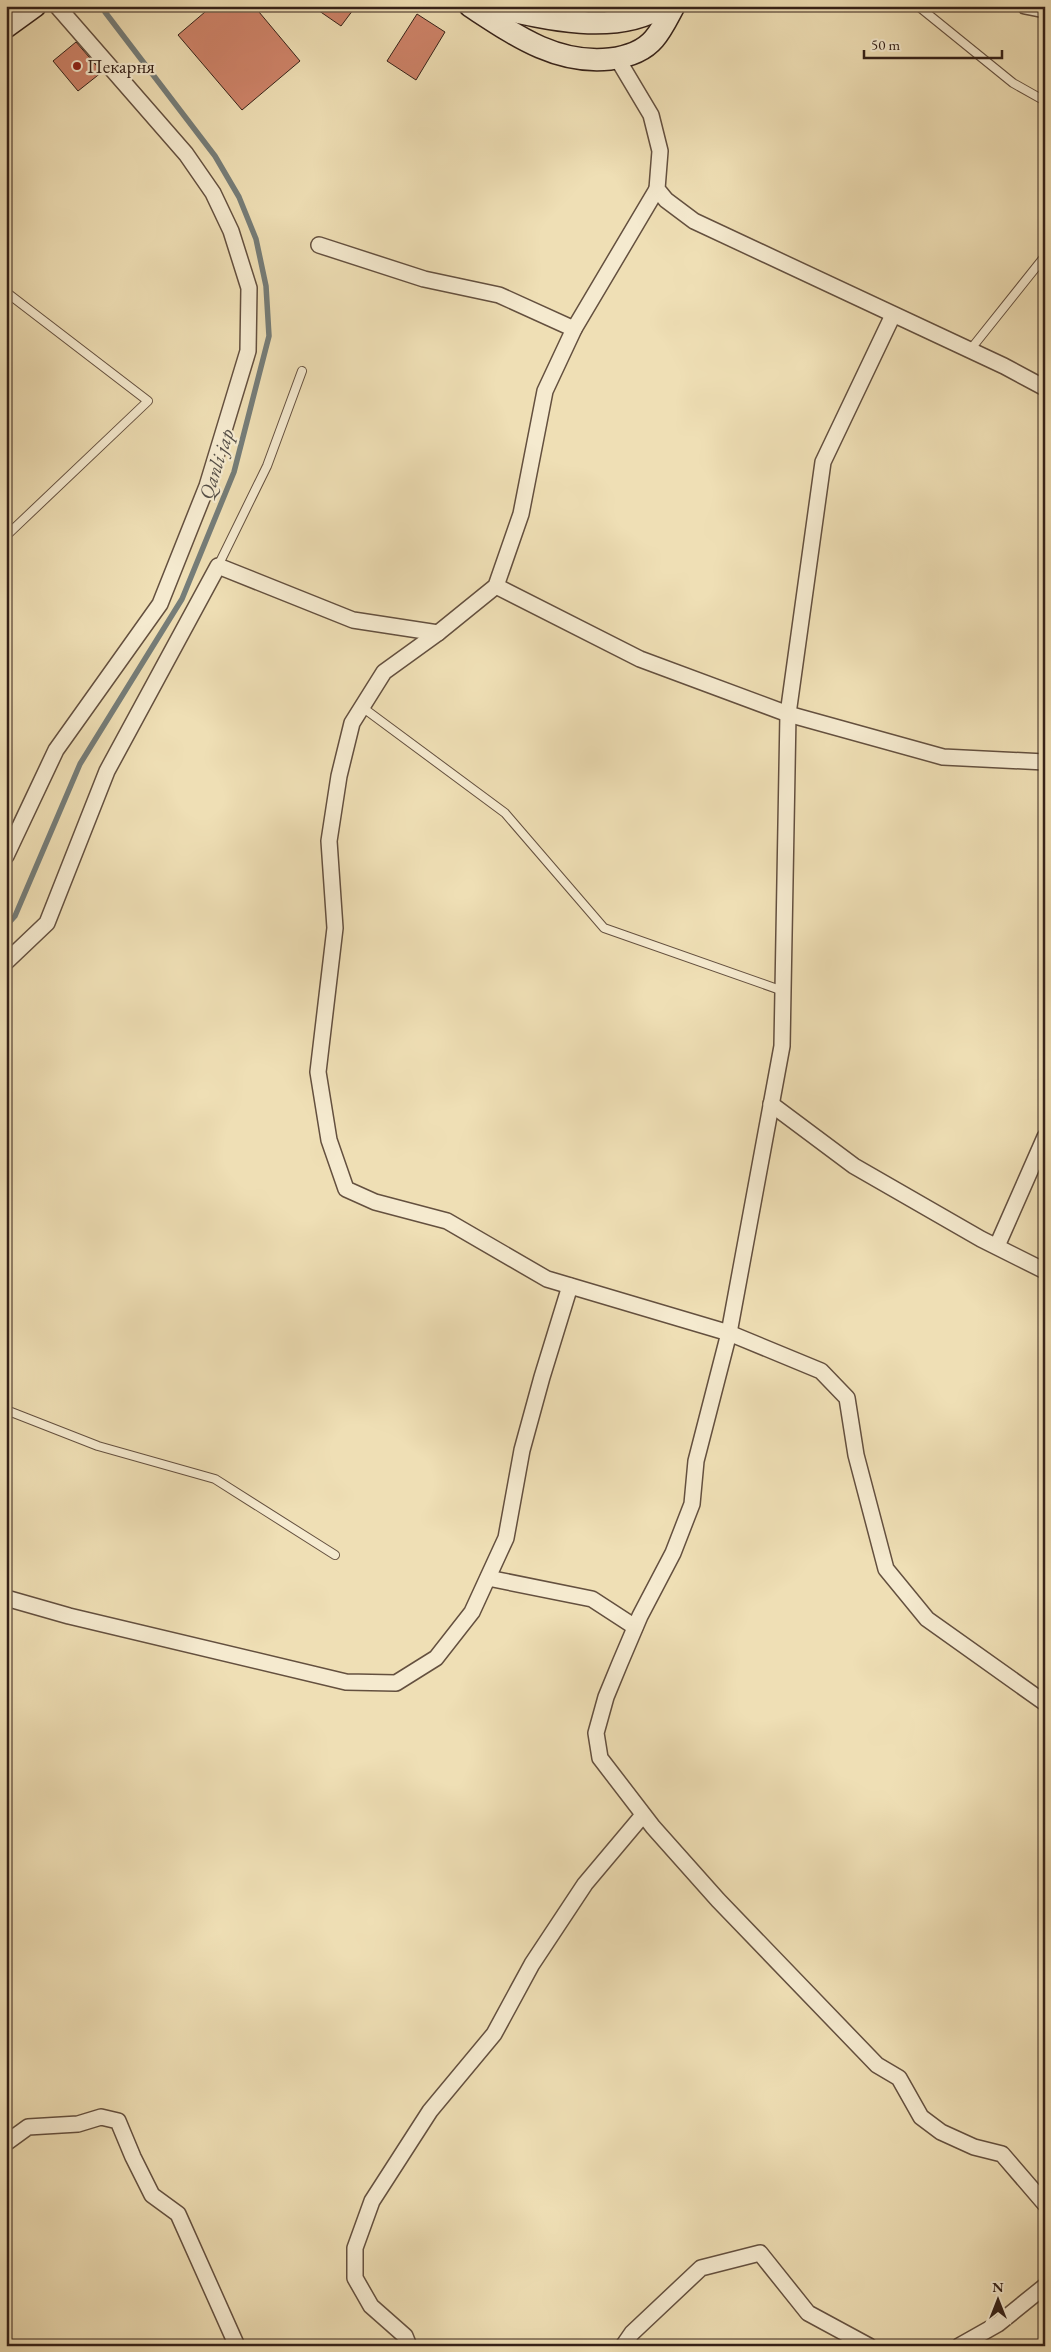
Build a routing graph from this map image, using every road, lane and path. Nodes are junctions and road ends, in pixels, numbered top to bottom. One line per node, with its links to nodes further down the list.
1 (35, 6): 10 (main road)
2 (57, 6): 29 (street)
3 (470, 6): 11 (main road)
4 (491, 6): 5 (main road)
5 (663, 6)
6 (674, 6): 11 (main road)
7 (918, 6): 12 (lane)
8 (1025, 6): 9 (street)
9 (1045, 10)
10 (6, 27)
11 (617, 58): 13 (street)
12 (1045, 101)
13 (657, 189): 17 (street); 18 (street)
14 (319, 245): 18 (street)
15 (1045, 256): 19 (lane)
16 (6, 292): 22 (lane)
17 (893, 315): 19 (street); 27 (street)
18 (574, 329): 24 (street)
19 (970, 350): 21 (street)
20 (302, 371): 23 (lane)
21 (1045, 388)
22 (6, 536)
23 (218, 566): 25 (street); 30 (street)
24 (496, 586): 25 (street); 27 (street)
25 (438, 633): 26 (street)
26 (362, 707): 31 (lane); 36 (street)
27 (788, 714): 28 (street); 31 (street)
28 (1045, 762)
29 (6, 856)
30 (6, 962)
31 (783, 991): 32 (street)
32 (771, 1104): 34 (street); 37 (street)
33 (1045, 1137): 34 (street)
34 (997, 1246): 35 (street)
35 (1045, 1271)
36 (570, 1286): 37 (street); 40 (street)
37 (729, 1333): 42 (street); 43 (street)
38 (6, 1410): 39 (lane)
39 (335, 1555)
40 (488, 1578): 41 (street); 42 (street)
41 (6, 1598)
42 (635, 1627): 44 (street)
43 (1045, 1703)
44 (643, 1814): 46 (street); 49 (street)
45 (6, 2143): 48 (street)
46 (1045, 2204)
47 (1045, 2286): 52 (street)
48 (237, 2346)
49 (409, 2346)
50 (623, 2346): 51 (street)
51 (869, 2346)
52 (959, 2346)

